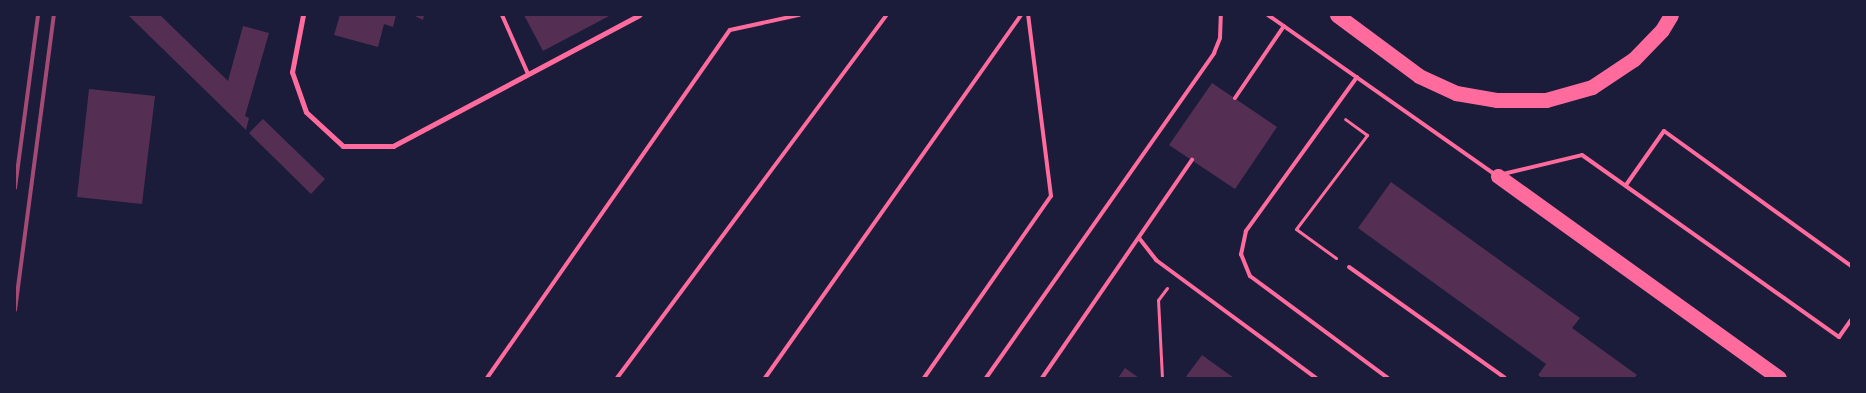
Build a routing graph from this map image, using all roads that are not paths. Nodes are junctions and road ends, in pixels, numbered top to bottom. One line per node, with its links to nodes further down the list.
1 (304, 15): 13 (street)
2 (502, 15): 13 (lane)
3 (639, 15): 13 (street)
4 (799, 15): 23 (lane)
5 (886, 15): 24 (lane)
6 (1021, 15): 25 (lane)
7 (1028, 15): 26 (lane)
8 (1220, 15): 27 (lane)
9 (1268, 15): 12 (lane)
10 (1337, 15): 11 (highway)
11 (1670, 15)
12 (1284, 26): 14 (lane); 15 (lane)
13 (528, 74)
14 (1356, 77): 17 (lane); 30 (lane)
15 (1235, 98)
16 (1192, 160): 19 (lane)
17 (1498, 176): 18 (lane); 32 (highway)
18 (1626, 185): 20 (lane); 22 (lane)
19 (1139, 238): 28 (lane); 29 (lane)
20 (1851, 266)
21 (1349, 267): 31 (lane)
22 (1851, 320)
23 (487, 378)
24 (617, 378)
25 (765, 378)
26 (924, 378)
27 (986, 378)
28 (1042, 378)
29 (1316, 378)
30 (1388, 378)
31 (1505, 378)
32 (1779, 378)

